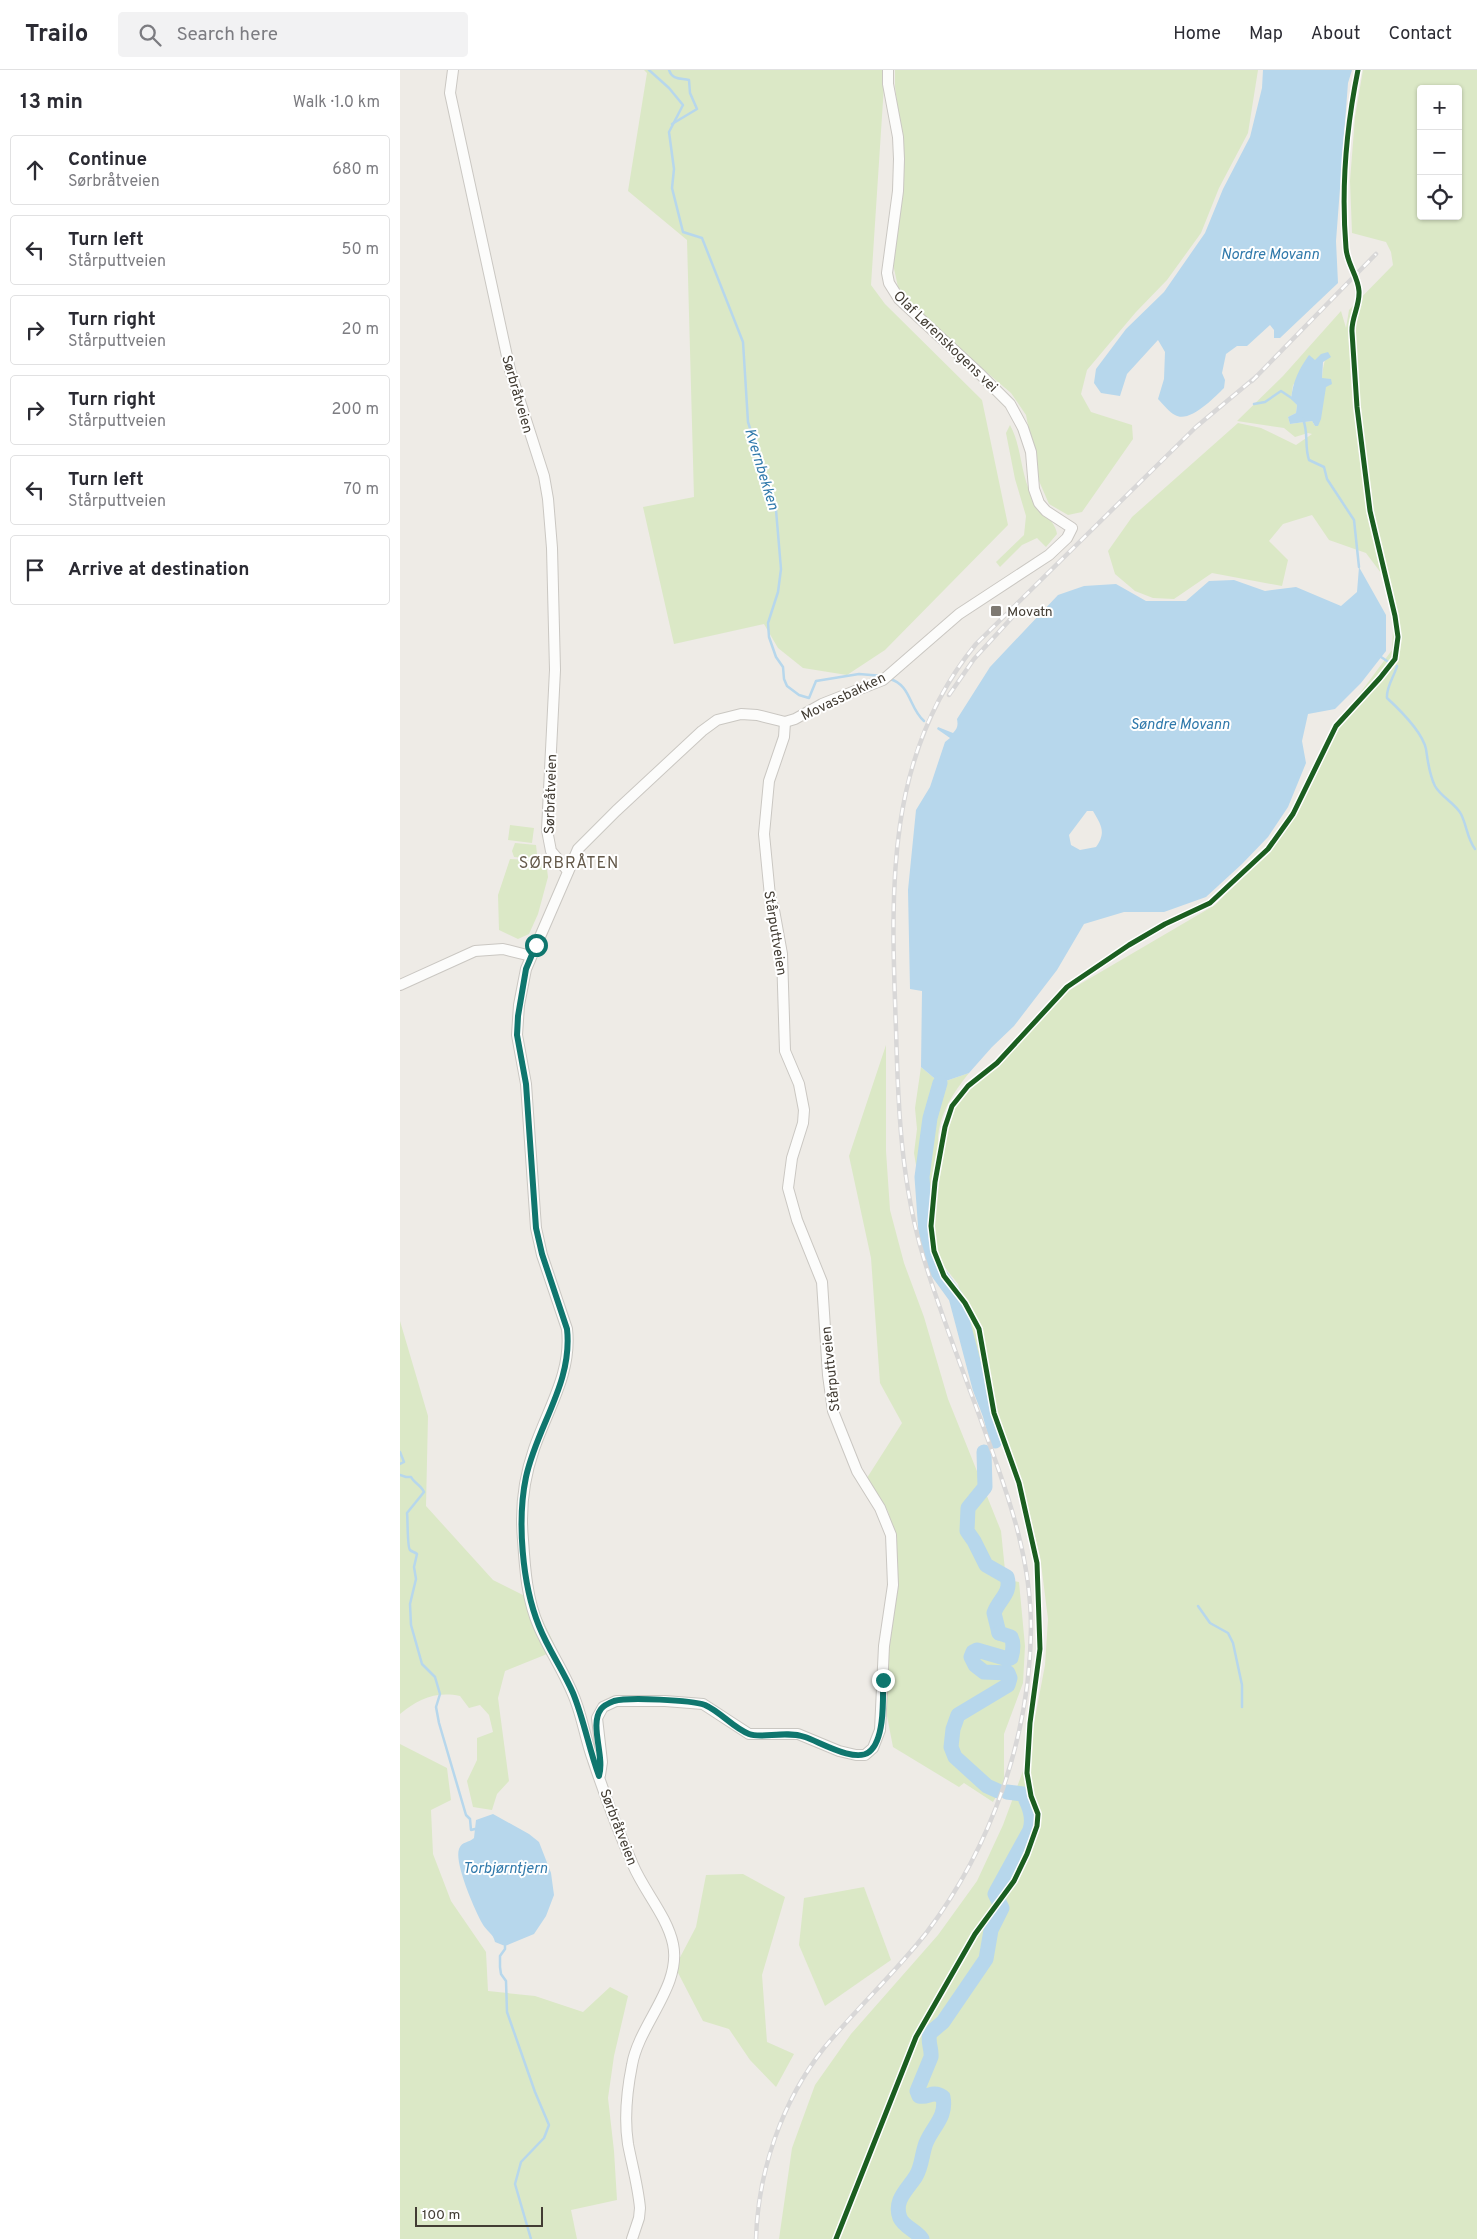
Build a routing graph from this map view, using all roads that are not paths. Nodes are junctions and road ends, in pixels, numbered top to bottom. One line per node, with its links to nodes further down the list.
1 (453, 70): 5 (street, Sørbråtveien)
2 (888, 70): 3 (street, Olaf Lørenskogens vei)
3 (1072, 528): 4 (street, Movassbakken)
4 (785, 722): 5 (street, Movassbakken); 8 (street, Stårputtveien)
5 (568, 871): 6 (street, Sørbråtveien)
6 (531, 956): 7 (street); 8 (street, Sørbråtveien)
7 (400, 985)
8 (599, 1776): 9 (street, Sørbråtveien)
9 (632, 2239)

